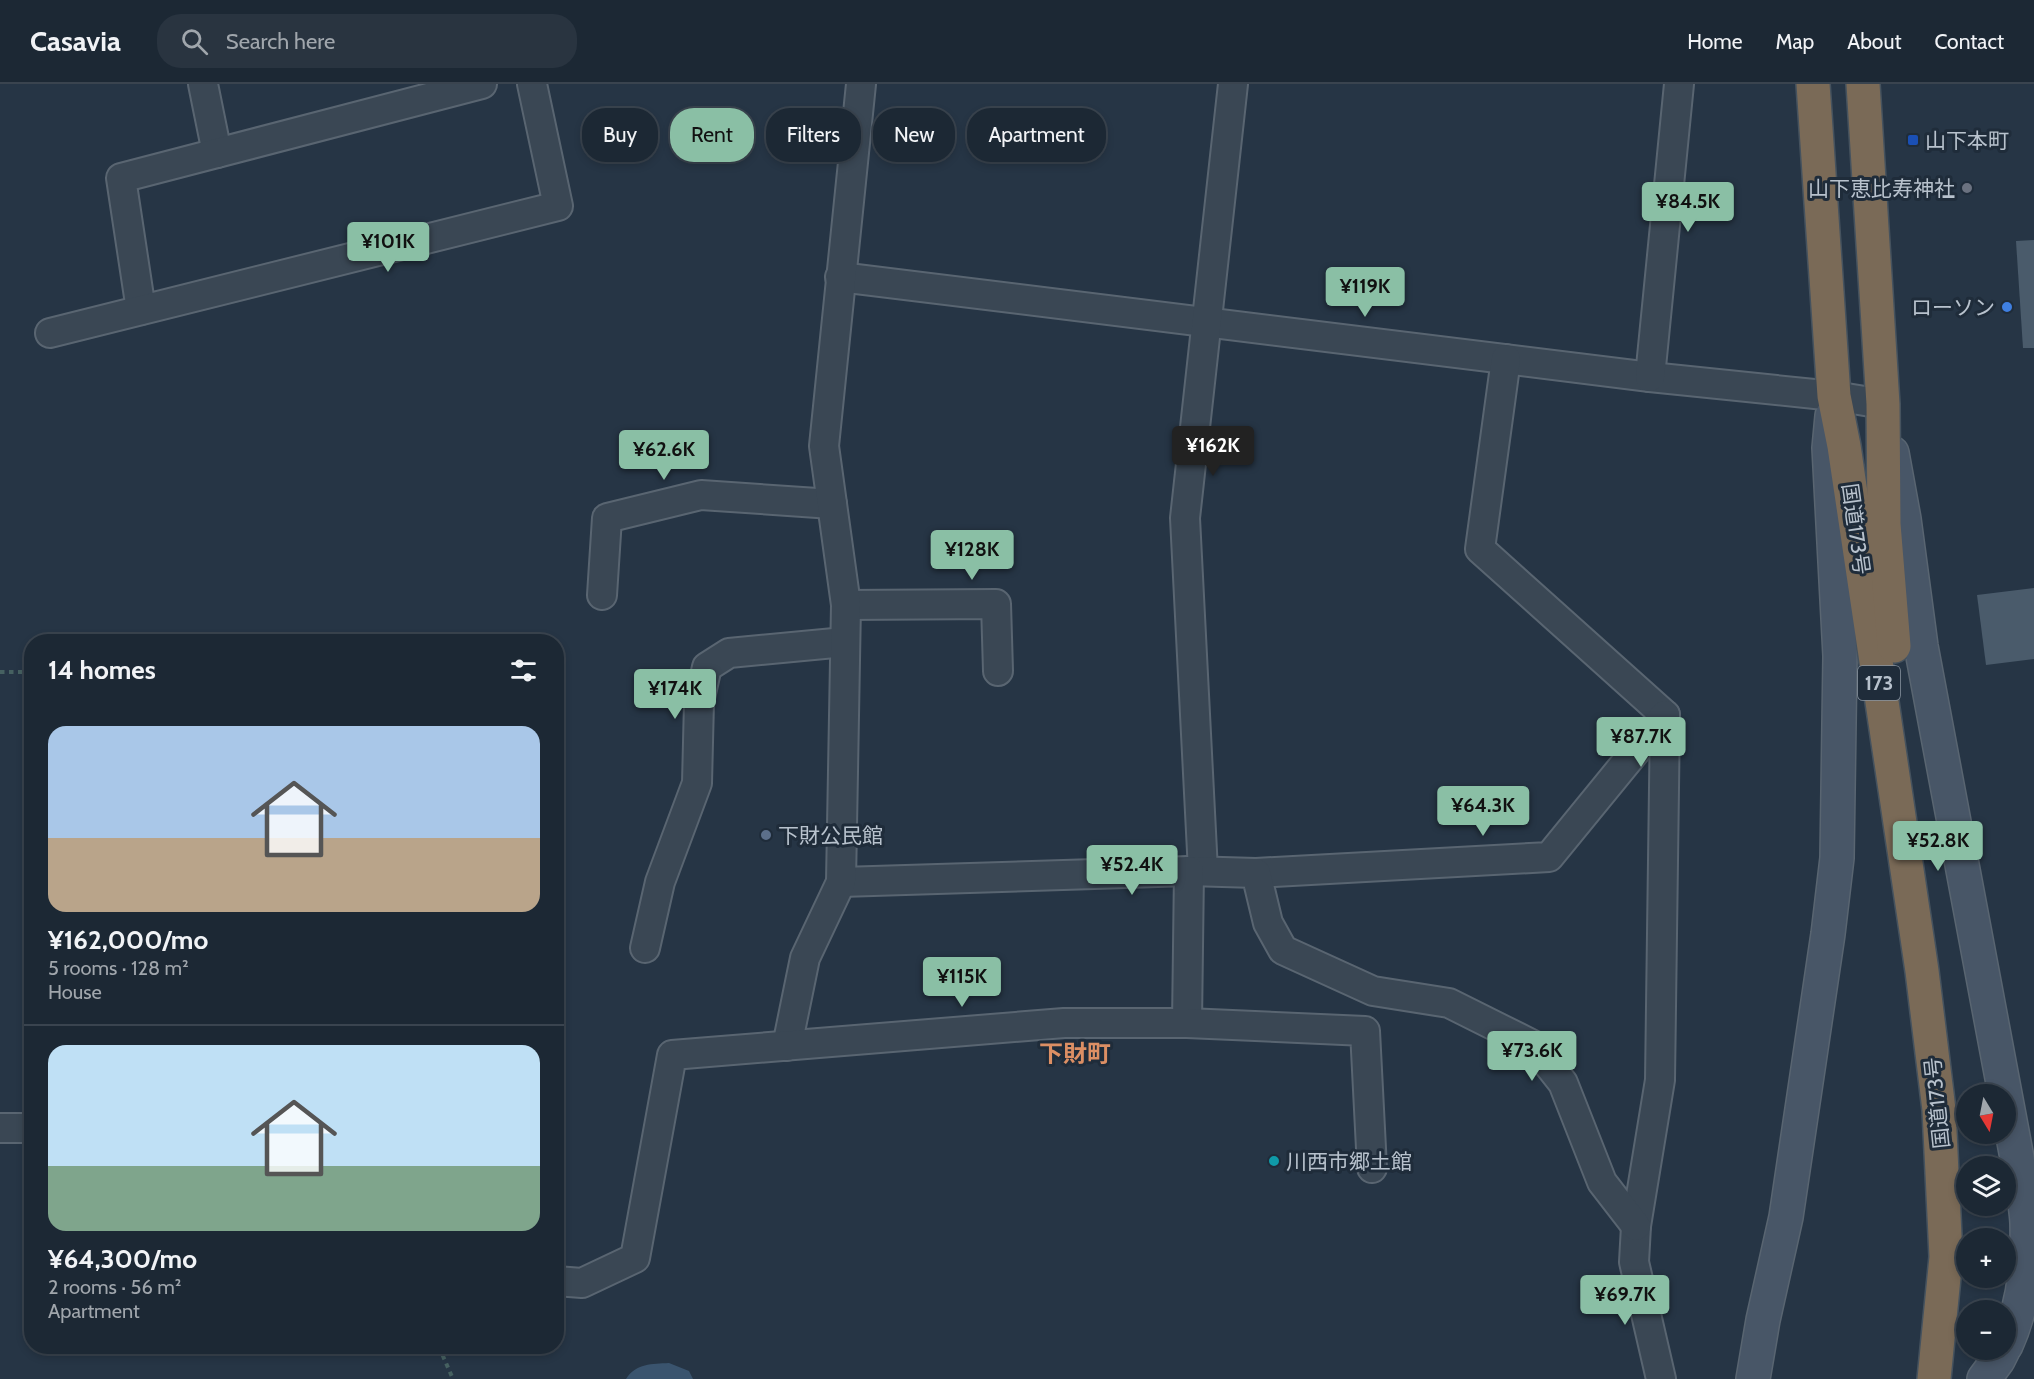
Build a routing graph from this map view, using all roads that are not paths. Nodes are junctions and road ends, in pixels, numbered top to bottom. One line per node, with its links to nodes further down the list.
1 (203, 84): 9 (street)
2 (482, 84): 9 (street)
3 (532, 84): 11 (street)
4 (861, 84): 10 (street)
5 (1233, 84): 12 (street)
6 (1679, 84): 15 (street)
7 (1814, 84): 16 (highway, 国道173号 / 173)
8 (1863, 84): 17 (highway, 国道173号 / 173)
9 (217, 153): 11 (street)
10 (840, 277): 12 (street); 18 (street)
11 (141, 310): 13 (street)
12 (1207, 322): 14 (street); 24 (street)
13 (50, 333)
14 (1506, 359): 15 (street); 23 (street)
15 (1650, 377): 16 (street)
16 (1834, 396): 17 (street); 28 (highway, 国道173号 / 173); 39 (street)
17 (1883, 404): 28 (highway, 国道173号 / 173); 36 (street)
18 (832, 504): 19 (street); 20 (street)
19 (602, 596)
20 (846, 605): 21 (street); 22 (street)
21 (845, 642): 26 (street); 27 (street)
22 (998, 671)
23 (1665, 715): 25 (street); 34 (street)
24 (1196, 871): 25 (street); 26 (street); 29 (street)
25 (1256, 873): 34 (street)
26 (841, 882): 30 (street)
27 (645, 948)
28 (1922, 971): 40 (highway, 国道173号 / 173)
29 (1187, 1023): 30 (street); 33 (street)
30 (787, 1046): 35 (street)
31 (0, 1128): 32 (street)
32 (24, 1128)
33 (1371, 1168)
34 (1636, 1226): 38 (street)
35 (564, 1282)
36 (2016, 1316)
37 (1998, 1360): 41 (street)
38 (1661, 1379)
39 (1753, 1379)
40 (1934, 1379)
41 (1984, 1379)

